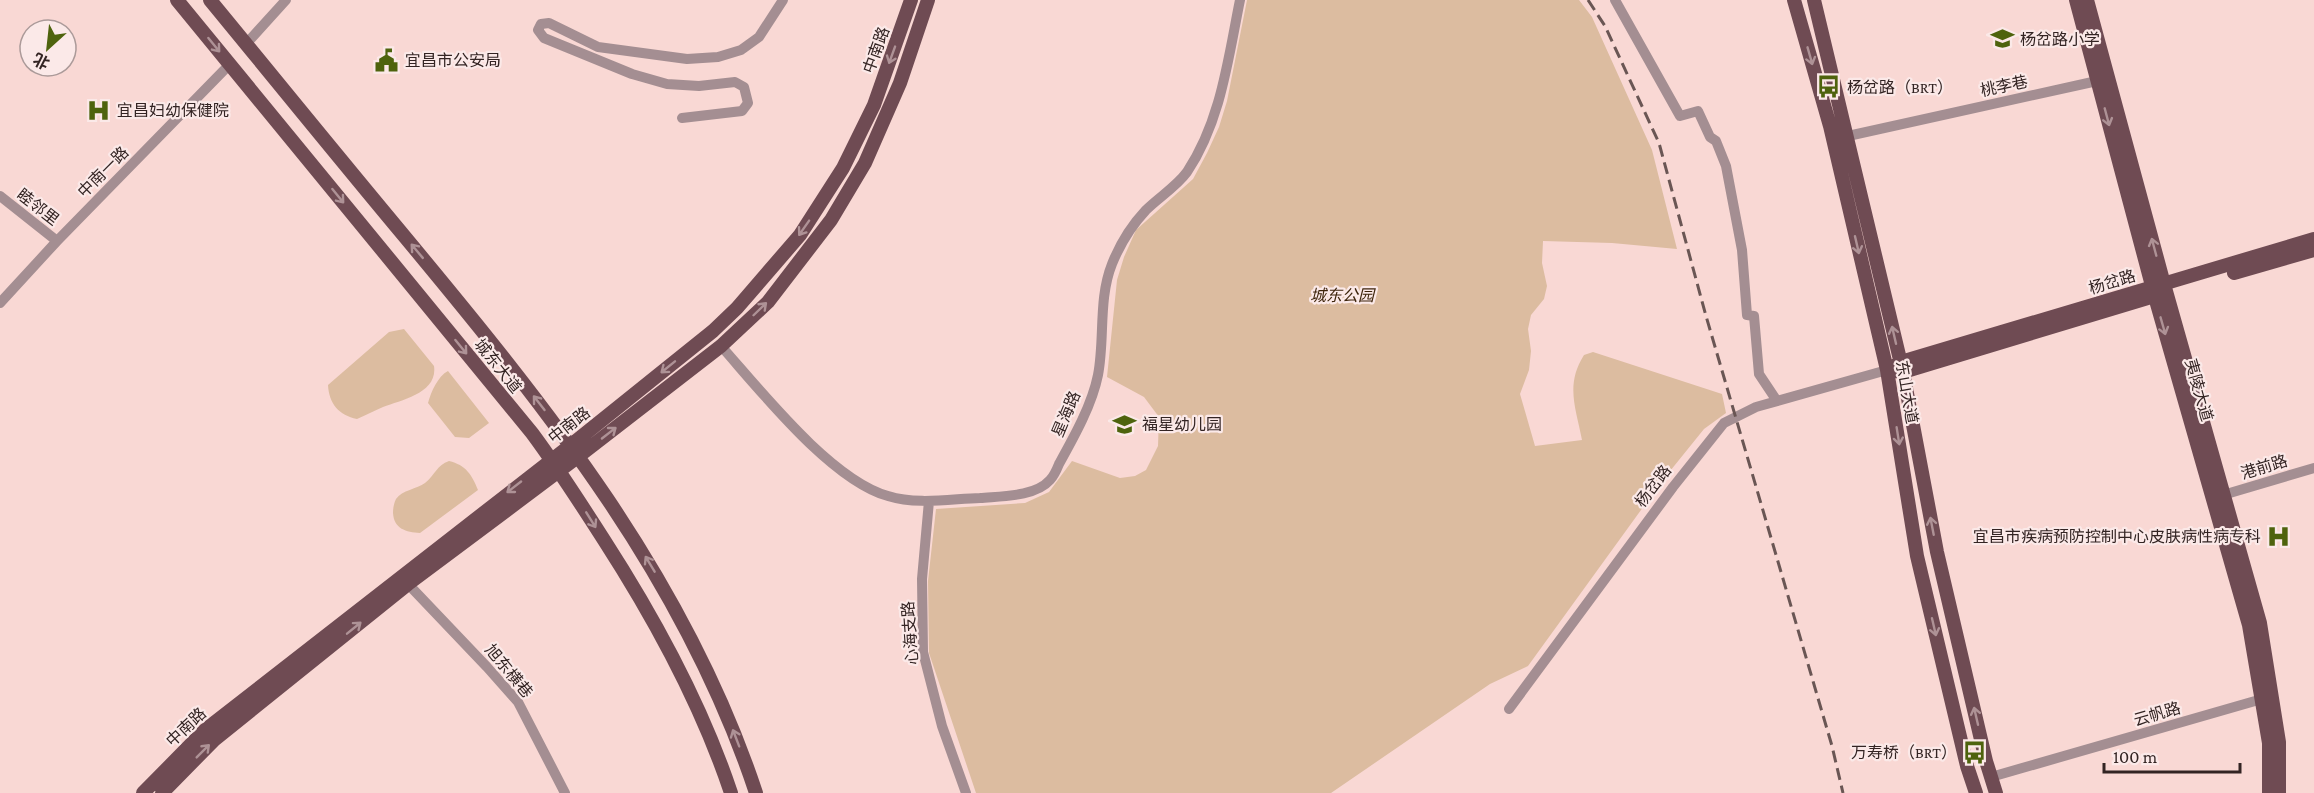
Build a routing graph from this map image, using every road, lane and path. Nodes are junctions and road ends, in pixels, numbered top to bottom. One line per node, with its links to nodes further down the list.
1 (177, 0): 14 (main road, 城东大道, one-way to 14)
2 (210, 0): 13 (main road, 城东大道)
3 (286, 0): 13 (street)
4 (783, 0): 16 (street)
5 (911, 0): 28 (main road, 中南路, one-way to 28)
6 (928, 0): 24 (main road, 中南路, one-way to 6)
7 (1240, 0): 34 (street, 星海路)
8 (1615, 0): 27 (street)
9 (1794, 0): 26 (main road, 东山大道, one-way to 26)
10 (1814, 0): 17 (main road, 东山大道)
11 (2076, 0): 15 (main road, 夷陵大道)
12 (2087, 0): 22 (main road, 夷陵大道, one-way to 12)
13 (246, 44): 28 (main road, 城东大道, one-way to 13)
14 (230, 64): 20 (street, 中南一路); 30 (main road, 城东大道, one-way to 30)
15 (2097, 81): 17 (street, 桃李巷); 22 (main road, 夷陵大道, one-way to 22)
16 (682, 118)
17 (1848, 136): 25 (main road, 东山大道, one-way to 17)
18 (0, 196): 20 (street, 睦邻里)
19 (2314, 239): 22 (main road, 杨岔路)
20 (57, 240): 23 (street, 中南一路)
21 (2314, 250): 22 (main road, 杨岔路)
22 (2159, 290): 25 (main road, 杨岔路); 33 (main road, 夷陵大道); 36 (main road, 夷陵大道, one-way to 36)
23 (0, 303)
24 (721, 346): 29 (main road, 中南路, one-way to 24); 34 (street, 星海路)
25 (1902, 367): 26 (main road, 杨岔路); 38 (main road, 东山大道, one-way to 25)
26 (1887, 370): 27 (street, 杨岔路); 45 (main road, 东山大道, one-way to 45)
27 (1777, 401): 37 (street, 杨岔路)
28 (571, 445): 29 (main road, 城东大道); 30 (main road, 中南路)
29 (579, 456): 32 (main road, 中南路); 43 (main road, 城东大道, one-way to 29)
30 (552, 459): 32 (main road, 城东大道); 39 (main road, 中南路, one-way to 39)
31 (2314, 468): 33 (street, 港前路)
32 (560, 471): 35 (main road, 中南路); 42 (main road, 城东大道, one-way to 42)
33 (2223, 495): 48 (main road, 夷陵大道)
34 (929, 501): 44 (street, 心海支路)
35 (408, 584): 40 (main road, 中南路, one-way to 35); 41 (street, 旭东横巷)
36 (2262, 699): 38 (street, 云帆路); 47 (main road, 夷陵大道)
37 (1509, 709)
38 (1991, 777): 46 (main road, 东山大道)
39 (143, 793)
40 (162, 793)
41 (565, 793)
42 (731, 793)
43 (756, 793)
44 (966, 793)
45 (1976, 793)
46 (1996, 793)
47 (2269, 793)
48 (2280, 793)

